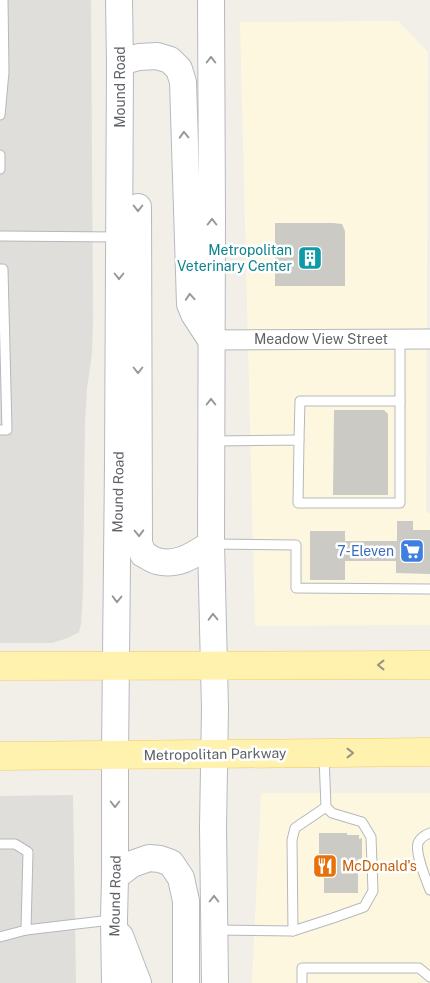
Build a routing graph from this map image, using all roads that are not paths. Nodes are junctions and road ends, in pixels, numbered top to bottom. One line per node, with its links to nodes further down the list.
1 (3, 0): 5 (lane)
2 (120, 0): 4 (main road, Mound Road)
3 (211, 0): 14 (main road, one-way to 3)
4 (120, 62): 6 (main road, Mound Road); 14 (main road, one-way to 4)
5 (0, 115)
6 (120, 127): 10 (main road, Mound Road); 19 (main road, one-way to 19)
7 (0, 155): 8 (lane)
8 (0, 169)
9 (0, 236): 10 (lane)
10 (120, 237): 23 (main road, Mound Road, one-way to 23)
11 (0, 269): 16 (lane)
12 (400, 339): 13 (street, Meadow View Street); 14 (street, Meadow View Street); 15 (lane)
13 (430, 339)
14 (212, 340): 18 (main road, one-way to 14)
15 (400, 400): 17 (lane); 17 (lane)
16 (0, 430)
17 (299, 440): 18 (lane)
18 (212, 441): 19 (main road)
19 (211, 544): 20 (lane); 24 (main road, one-way to 19)
20 (430, 590)
21 (430, 665): 24 (main road, one-way to 24)
22 (0, 666): 23 (main road)
23 (116, 666): 24 (main road); 28 (main road, Mound Road)
24 (214, 666): 27 (main road)
25 (430, 752): 26 (main road, Metropolitan Parkway, one-way to 25)
26 (324, 753): 27 (main road, Metropolitan Parkway); 30 (lane)
27 (214, 754): 28 (main road, Metropolitan Parkway); 37 (main road, one-way to 27)
28 (115, 755): 29 (main road, Metropolitan Parkway); 33 (main road, Mound Road, one-way to 33)
29 (0, 756)
30 (326, 807): 38 (lane); 38 (lane)
31 (430, 833): 34 (lane)
32 (0, 844): 36 (lane)
33 (115, 877): 35 (main road, Mound Road); 43 (main road)
34 (430, 890)
35 (114, 919): 36 (lane); 41 (main road, Mound Road); 42 (main road)
36 (26, 930): 39 (lane)
37 (214, 930): 38 (lane); 44 (main road)
38 (293, 931)
39 (0, 936)
40 (430, 978): 45 (lane)
41 (115, 983)
42 (138, 983)
43 (186, 983)
44 (214, 983)
45 (302, 983)

